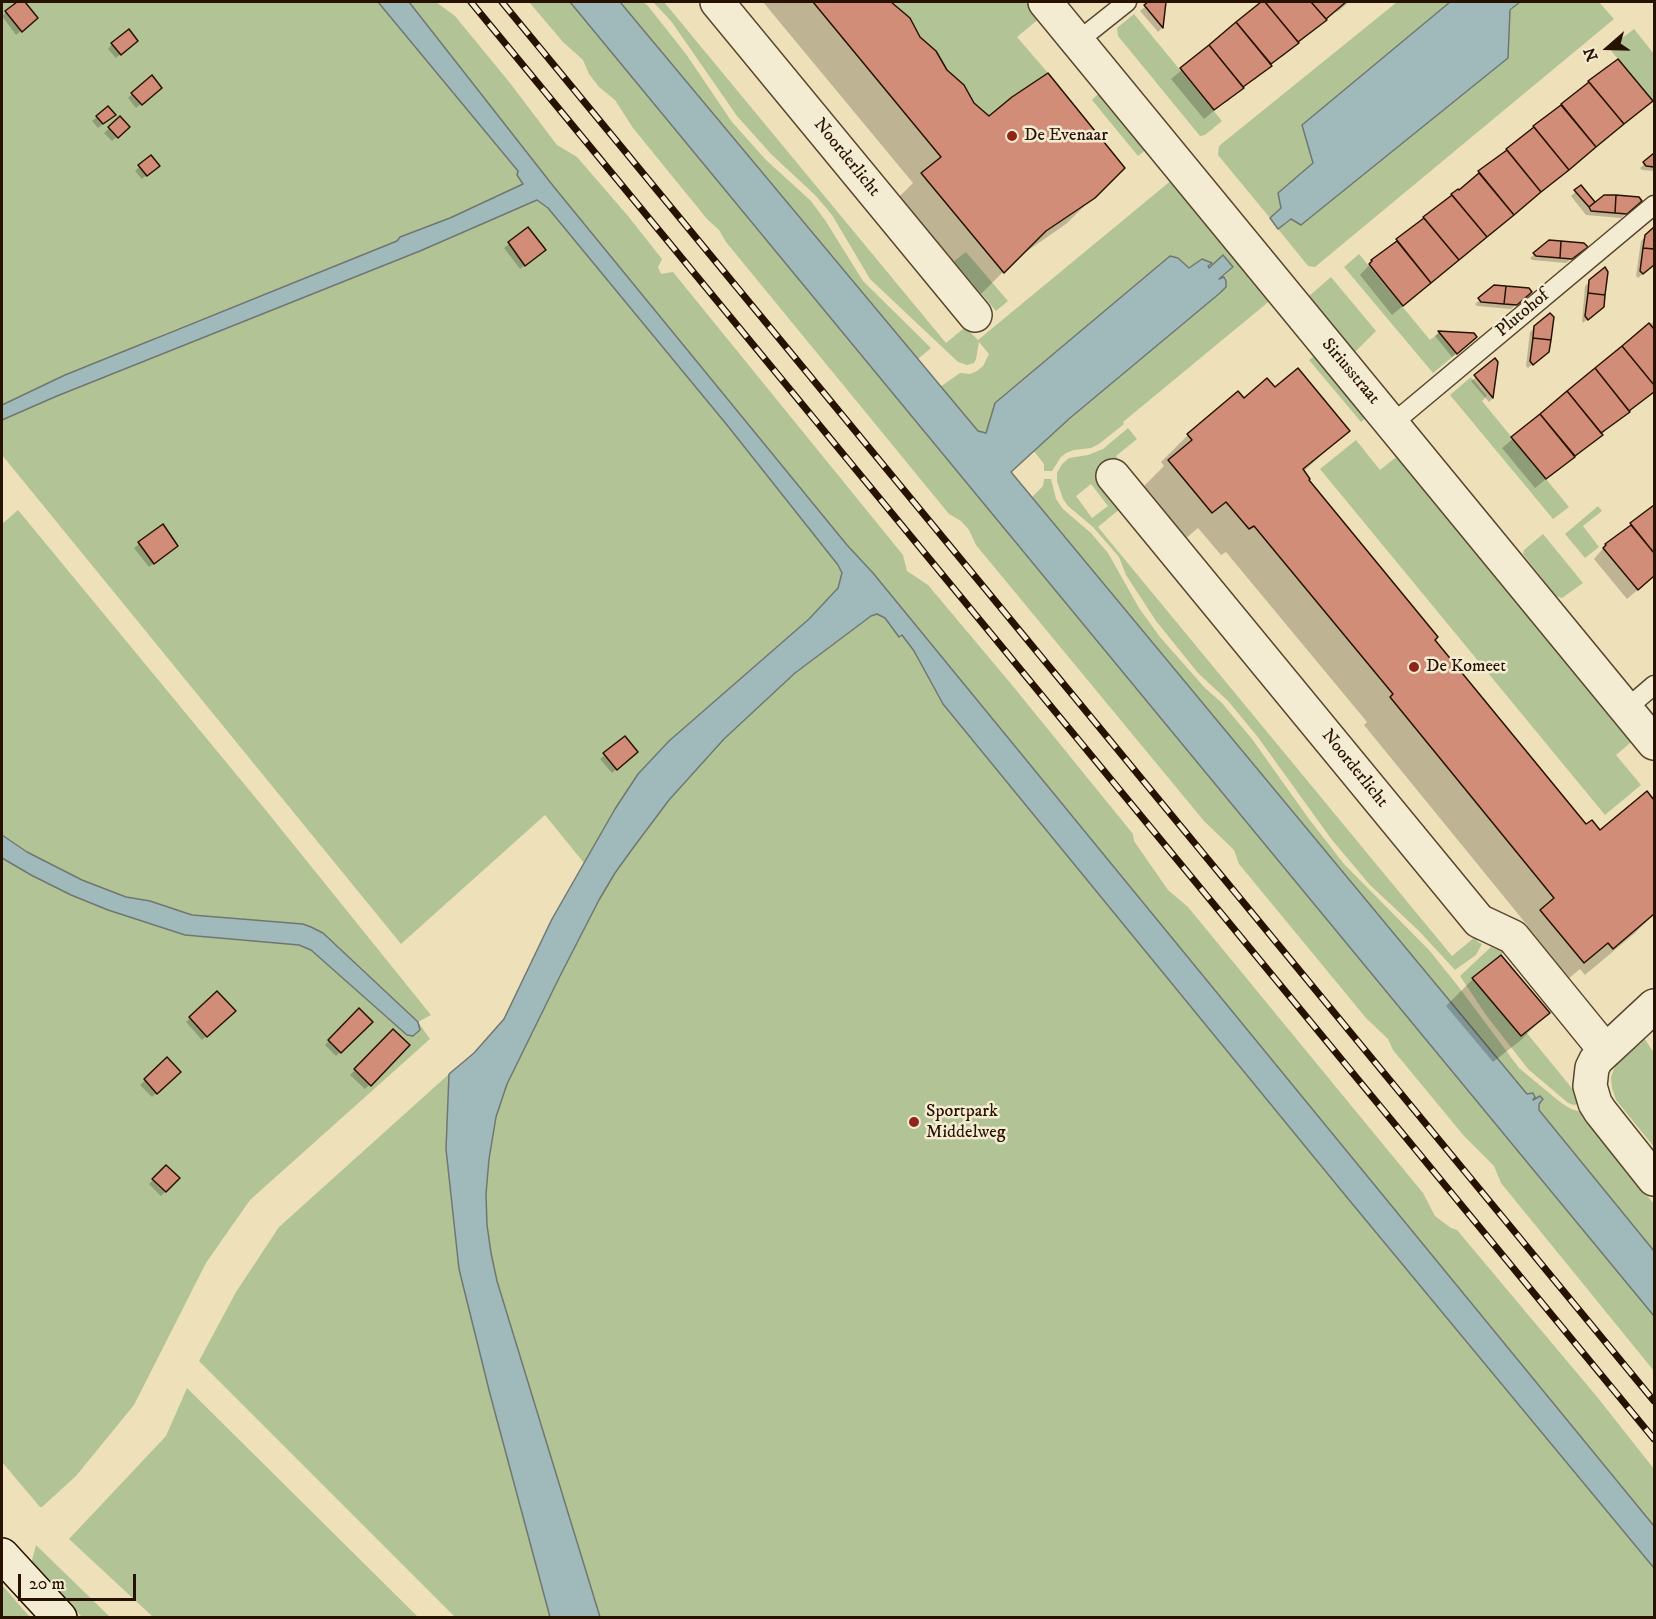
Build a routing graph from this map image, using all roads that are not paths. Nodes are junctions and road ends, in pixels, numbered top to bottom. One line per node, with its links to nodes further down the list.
1 (717, 2): 6 (street, Noorderlicht)
2 (1045, 2): 4 (street, Siriusstraat)
3 (1126, 2): 4 (lane)
4 (1078, 41): 7 (street, Siriusstraat)
5 (1654, 205): 7 (lane, Plutohof)
6 (975, 315)
7 (1392, 424): 10 (street, Siriusstraat)
8 (1113, 476): 13 (street, Noorderlicht)
9 (1654, 685): 10 (lane)
10 (1626, 709): 11 (street, Siriusstraat)
11 (1654, 743)
12 (1654, 1006): 13 (street)
13 (1605, 1050): 14 (street)
14 (1654, 1179)
15 (2, 1555): 16 (street)
16 (60, 1617)

